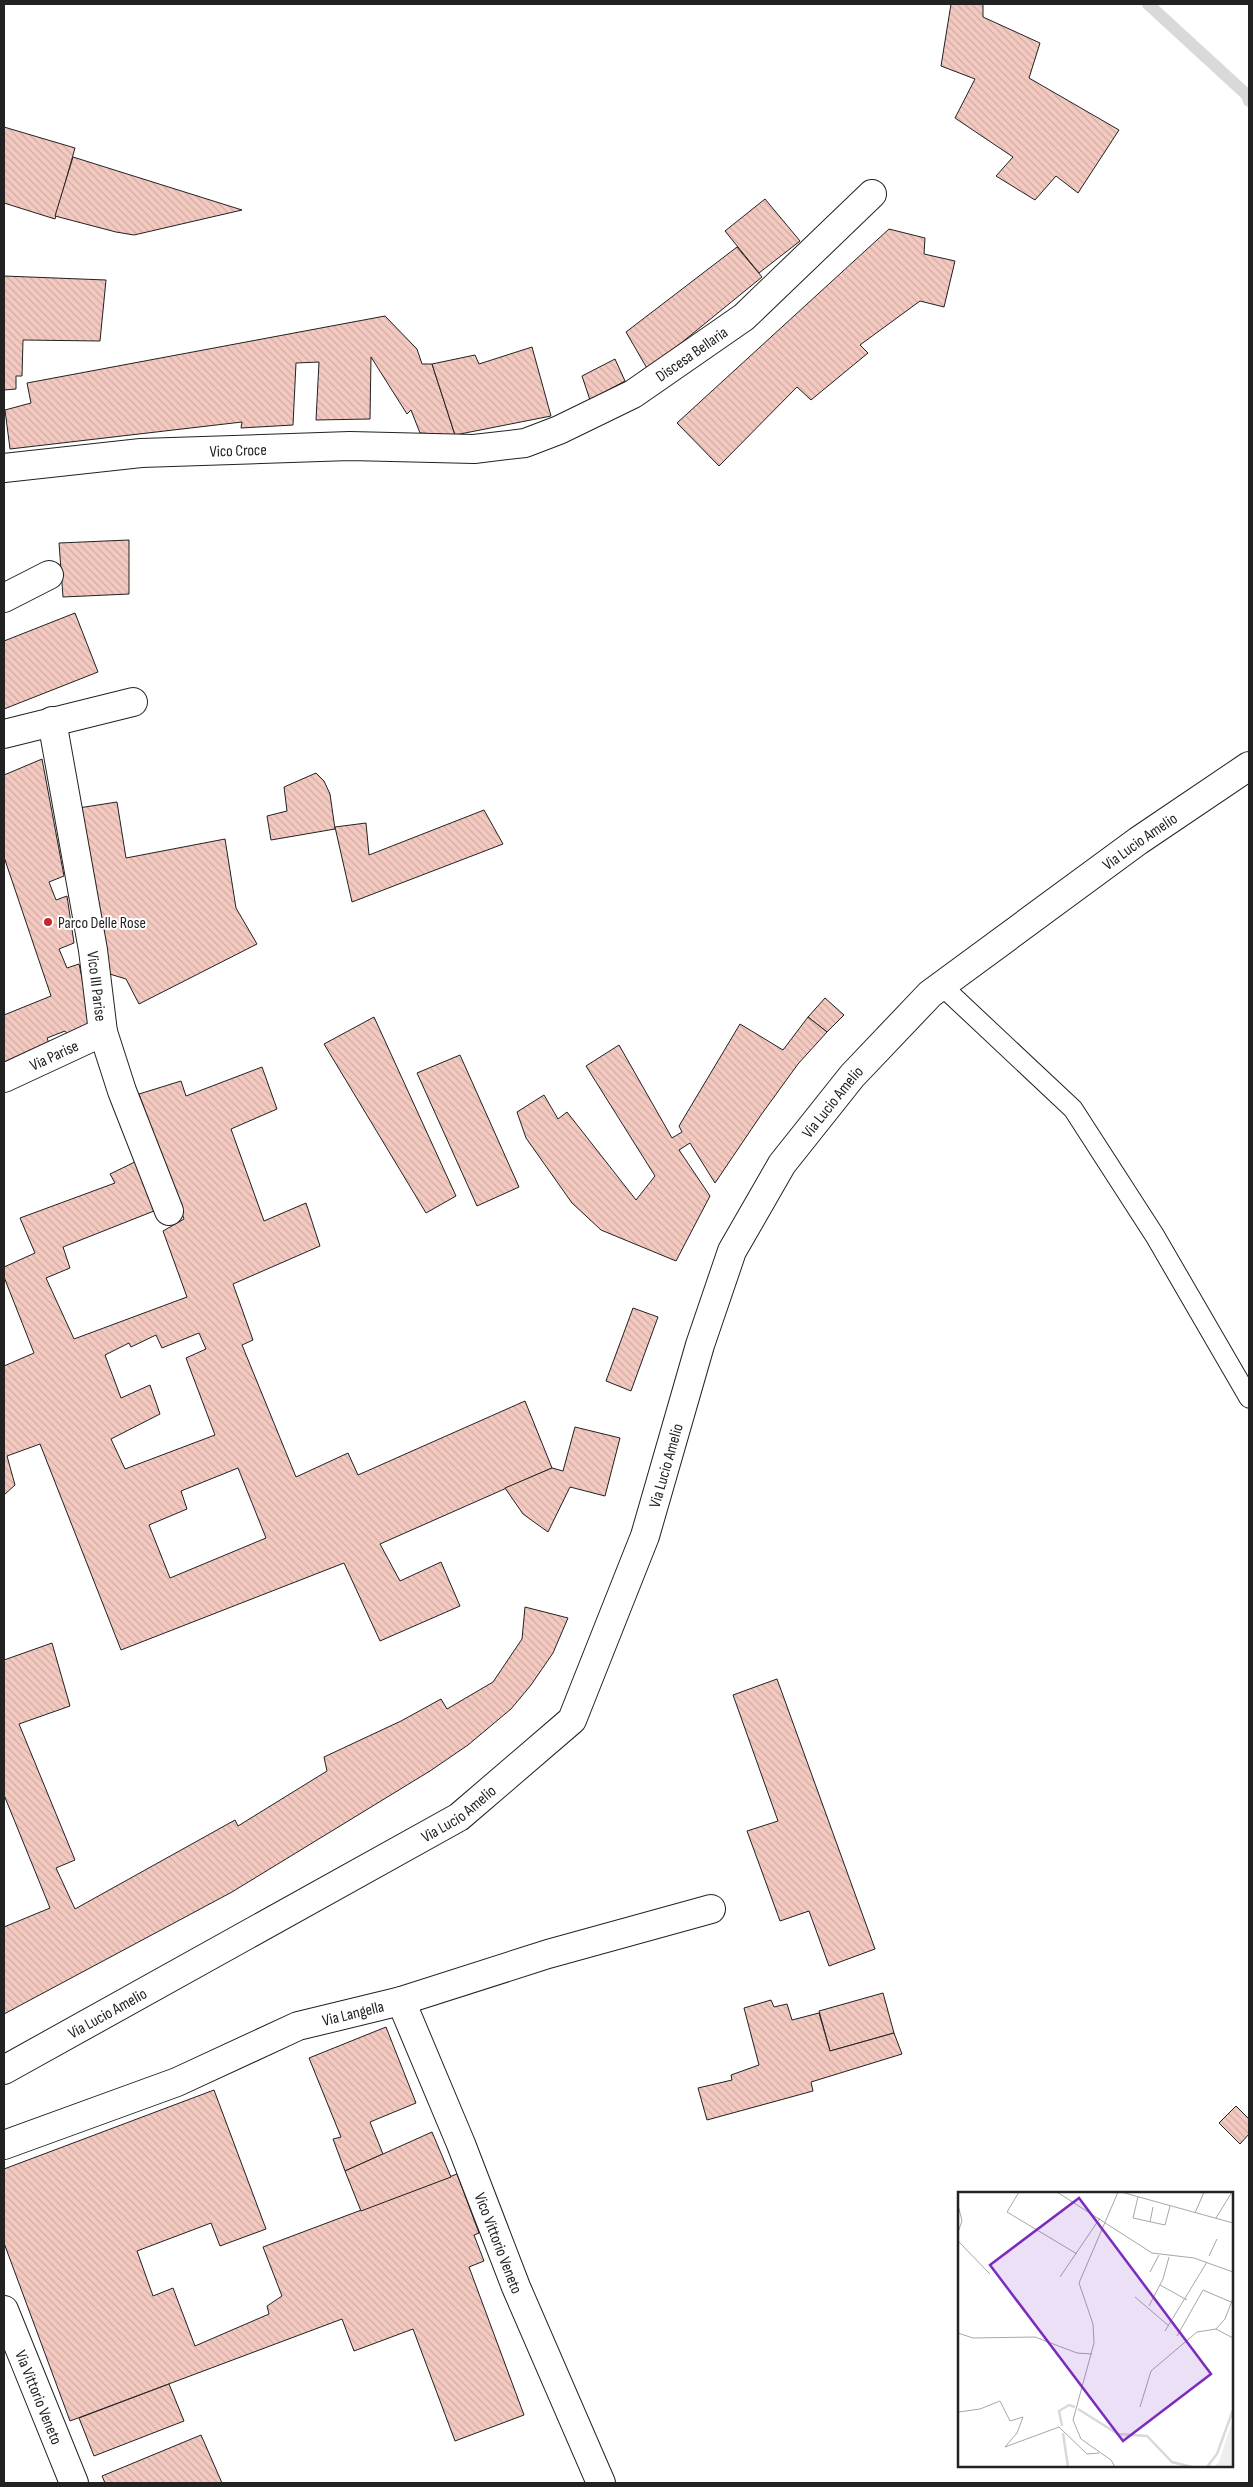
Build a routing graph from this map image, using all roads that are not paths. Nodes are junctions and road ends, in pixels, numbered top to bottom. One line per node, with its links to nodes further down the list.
1 (872, 194): 2 (street, Discesa Bellaria)
2 (474, 449): 3 (street, Vico Croce)
3 (4, 468)
4 (49, 575): 5 (street)
5 (4, 598)
6 (132, 702): 7 (street)
7 (52, 722): 8 (street); 11 (street, Vico III Parise)
8 (4, 734)
9 (1249, 766): 10 (street, Via Lucio Amelio)
10 (942, 986): 14 (lane); 17 (street, Via Lucio Amelio)
11 (103, 1032): 12 (street, Via Parise); 13 (street, Vico III Parise)
12 (4, 1078)
13 (169, 1211)
14 (1249, 1398)
15 (711, 1909): 16 (street, Via Langella)
16 (401, 2001): 18 (street, Via Langella); 21 (street, Vico Vittorio Veneto)
17 (4, 2070)
18 (4, 2145)
19 (4, 2310): 20 (street, Via Vittorio Veneto)
20 (74, 2483)
21 (600, 2483)

